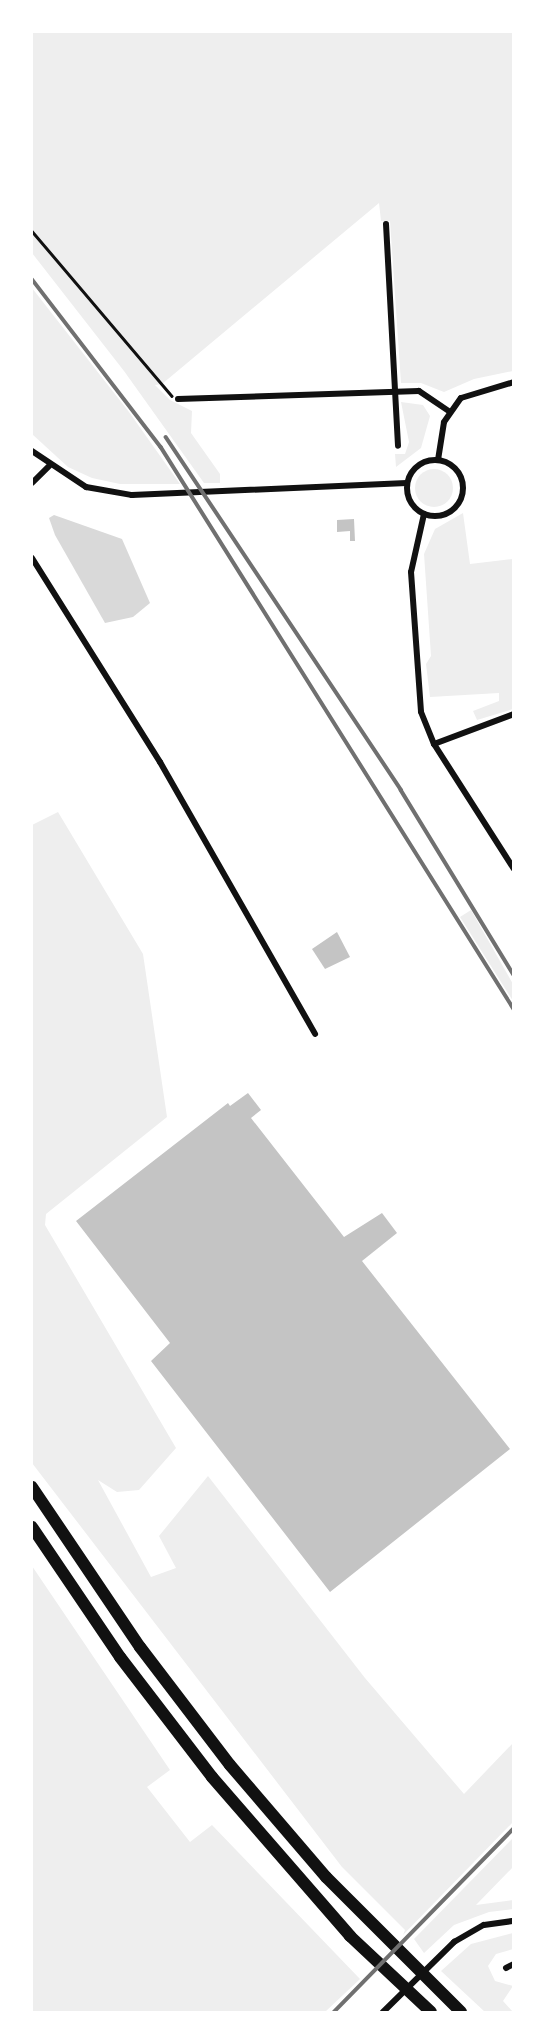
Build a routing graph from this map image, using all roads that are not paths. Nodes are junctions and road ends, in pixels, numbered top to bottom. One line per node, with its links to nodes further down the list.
1 (386, 224): 3 (street)
2 (513, 382): 5 (street)
3 (396, 392): 4 (street); 5 (street); 6 (street)
4 (178, 399)
5 (449, 411): 8 (street)
6 (398, 446)
7 (32, 451): 9 (street)
8 (438, 460): 11 (street); 12 (street)
9 (49, 466): 10 (street); 11 (street)
10 (32, 483)
11 (407, 483): 12 (street)
12 (424, 514): 15 (street)
13 (32, 558): 17 (street)
14 (513, 714): 15 (street)
15 (434, 744): 16 (street)
16 (512, 864)
17 (315, 1034)
18 (32, 1487): 23 (highway)
19 (32, 1527): 22 (highway)
20 (513, 1921): 21 (street)
21 (386, 2010)
22 (431, 2012)
23 (461, 2012)

